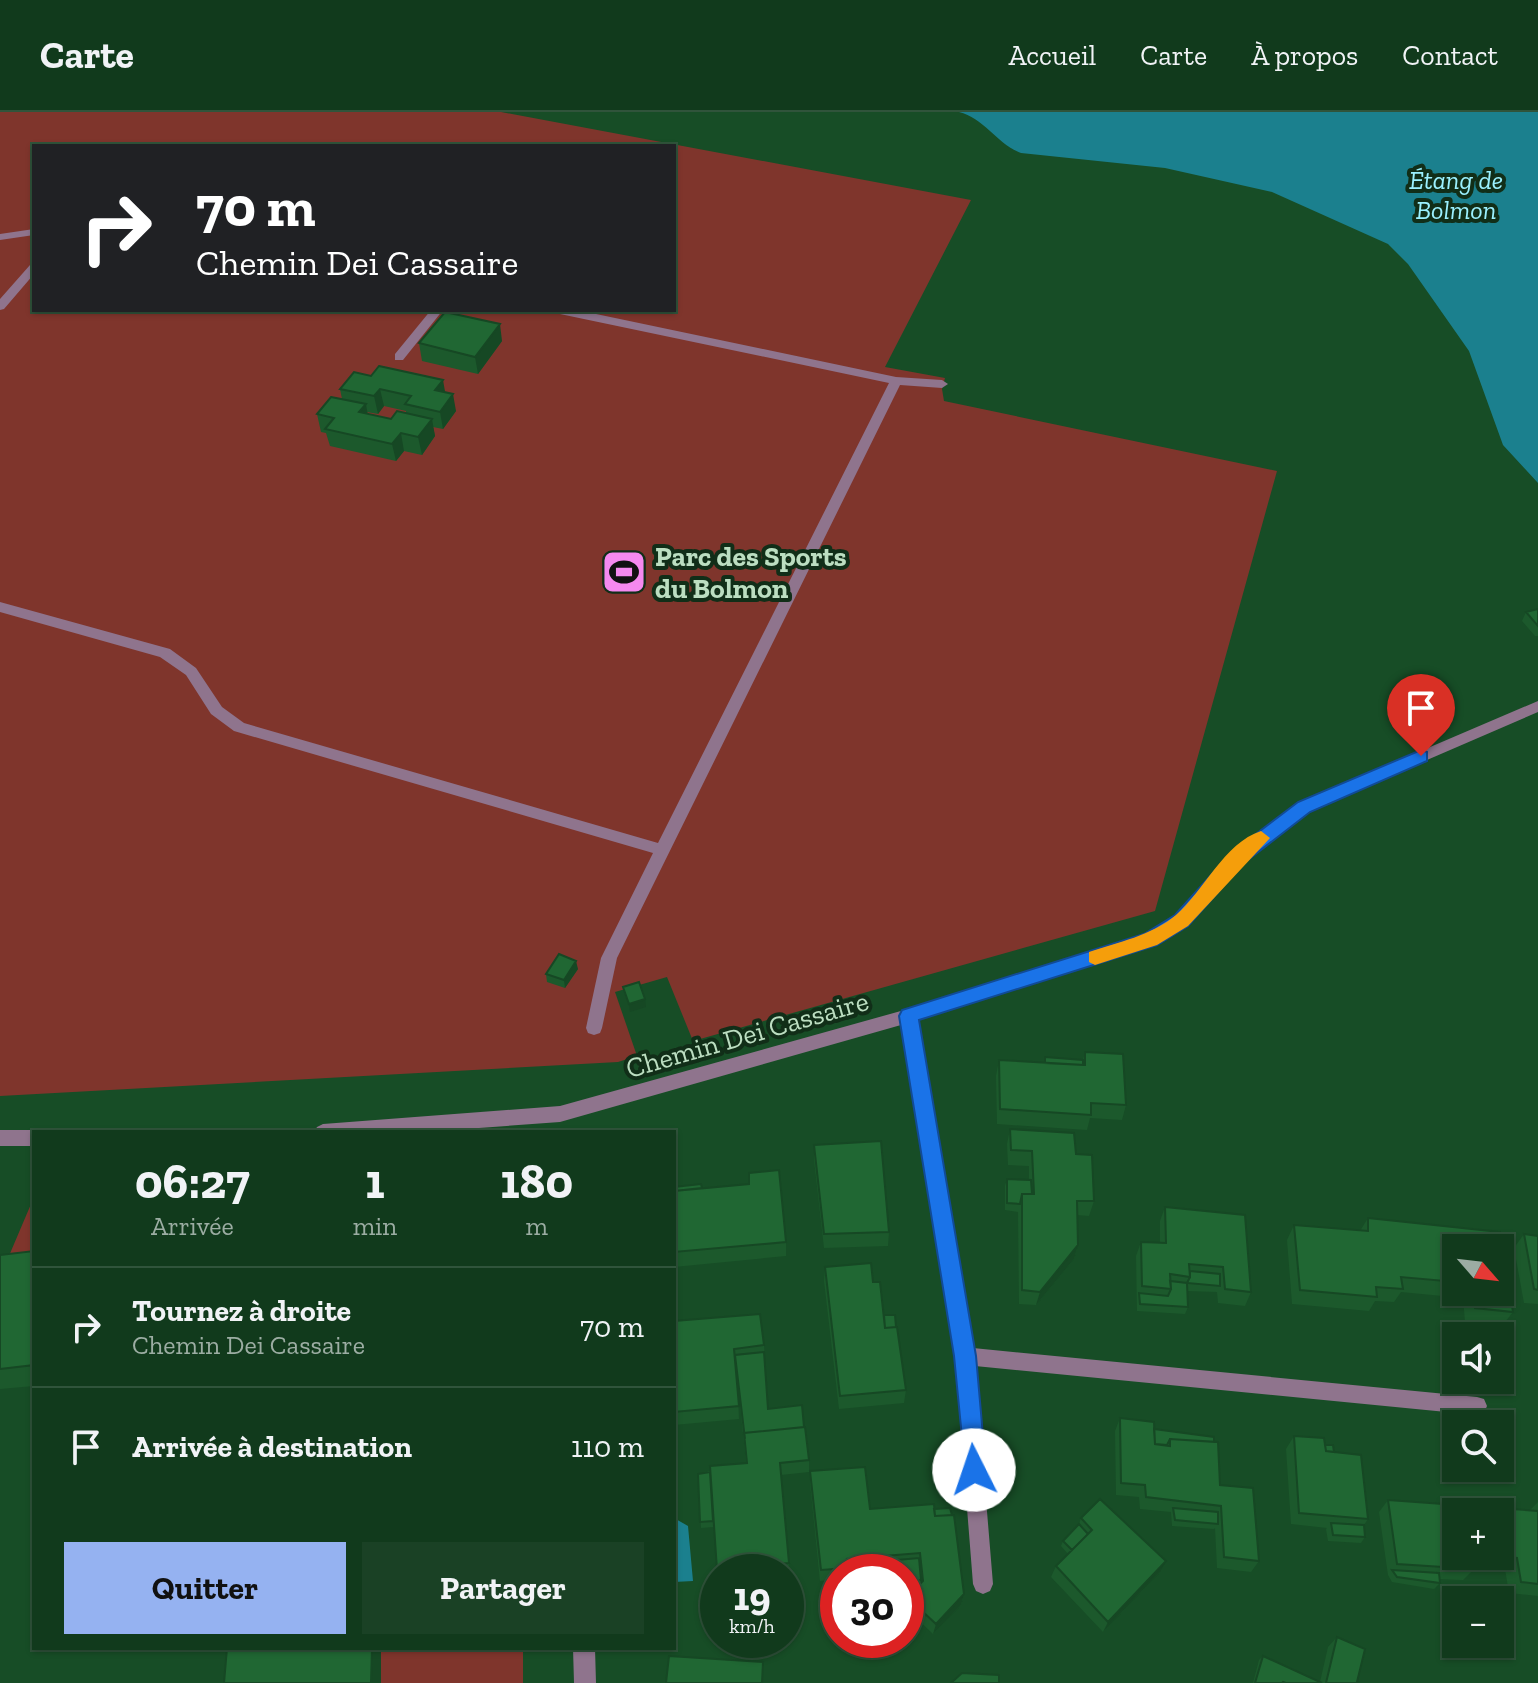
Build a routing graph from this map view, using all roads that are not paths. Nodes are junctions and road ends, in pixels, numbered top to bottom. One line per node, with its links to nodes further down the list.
1 (32, 232): 2 (street)
2 (0, 237)
3 (32, 269): 4 (street)
4 (0, 306)
5 (435, 312): 7 (street)
6 (569, 312): 8 (street)
7 (399, 357)
8 (896, 381): 9 (street); 12 (street)
9 (942, 384)
10 (0, 607): 12 (street)
11 (1538, 706): 13 (street, Chemin Dei Cassaire)
12 (662, 850): 14 (street)
13 (908, 1016): 15 (street, Chemin Dei Cassaire); 19 (street)
14 (594, 1028)
15 (561, 1123): 16 (street, Chemin Dei Cassaire)
16 (376, 1130)
17 (0, 1138): 18 (street)
18 (32, 1138)
19 (965, 1356): 20 (street); 21 (street)
20 (1477, 1406)
21 (983, 1584)
22 (584, 1650): 23 (street)
23 (585, 1683)

